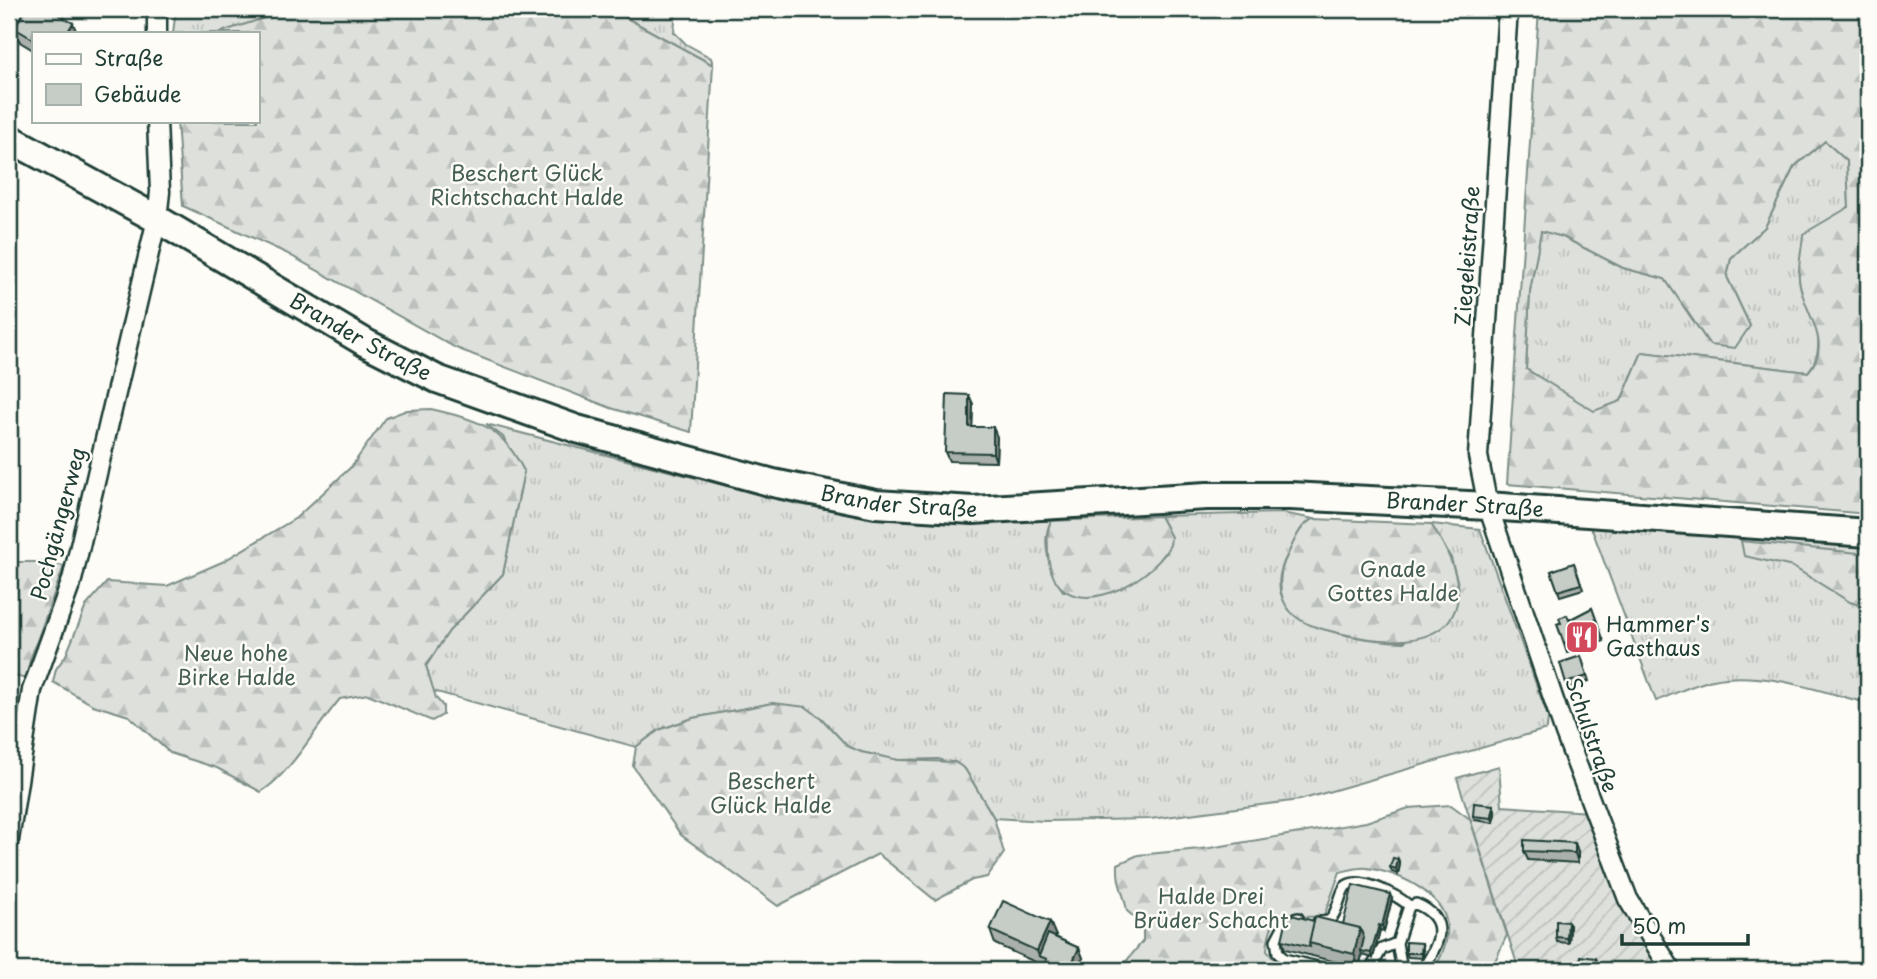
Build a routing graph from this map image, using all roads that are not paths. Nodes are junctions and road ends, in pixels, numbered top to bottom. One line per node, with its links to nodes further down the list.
1 (157, 9): 3 (street)
2 (1508, 9): 7 (street, Ziegeleistraße)
3 (157, 32)
4 (157, 122): 6 (street, Pochgängerweg)
5 (9, 138): 6 (main road, Brander Straße)
6 (157, 219): 7 (main road, Brander Straße); 9 (street, Pochgängerweg)
7 (1488, 506): 8 (main road, Brander Straße); 16 (street, Schulstraße)
8 (1868, 533)
9 (9, 840)
10 (1409, 906): 11 (lane); 13 (lane); 15 (lane)
11 (1397, 943): 12 (lane); 14 (lane)
12 (1374, 967)
13 (1330, 970)
14 (1402, 970)
15 (1422, 970)
16 (1671, 970)

